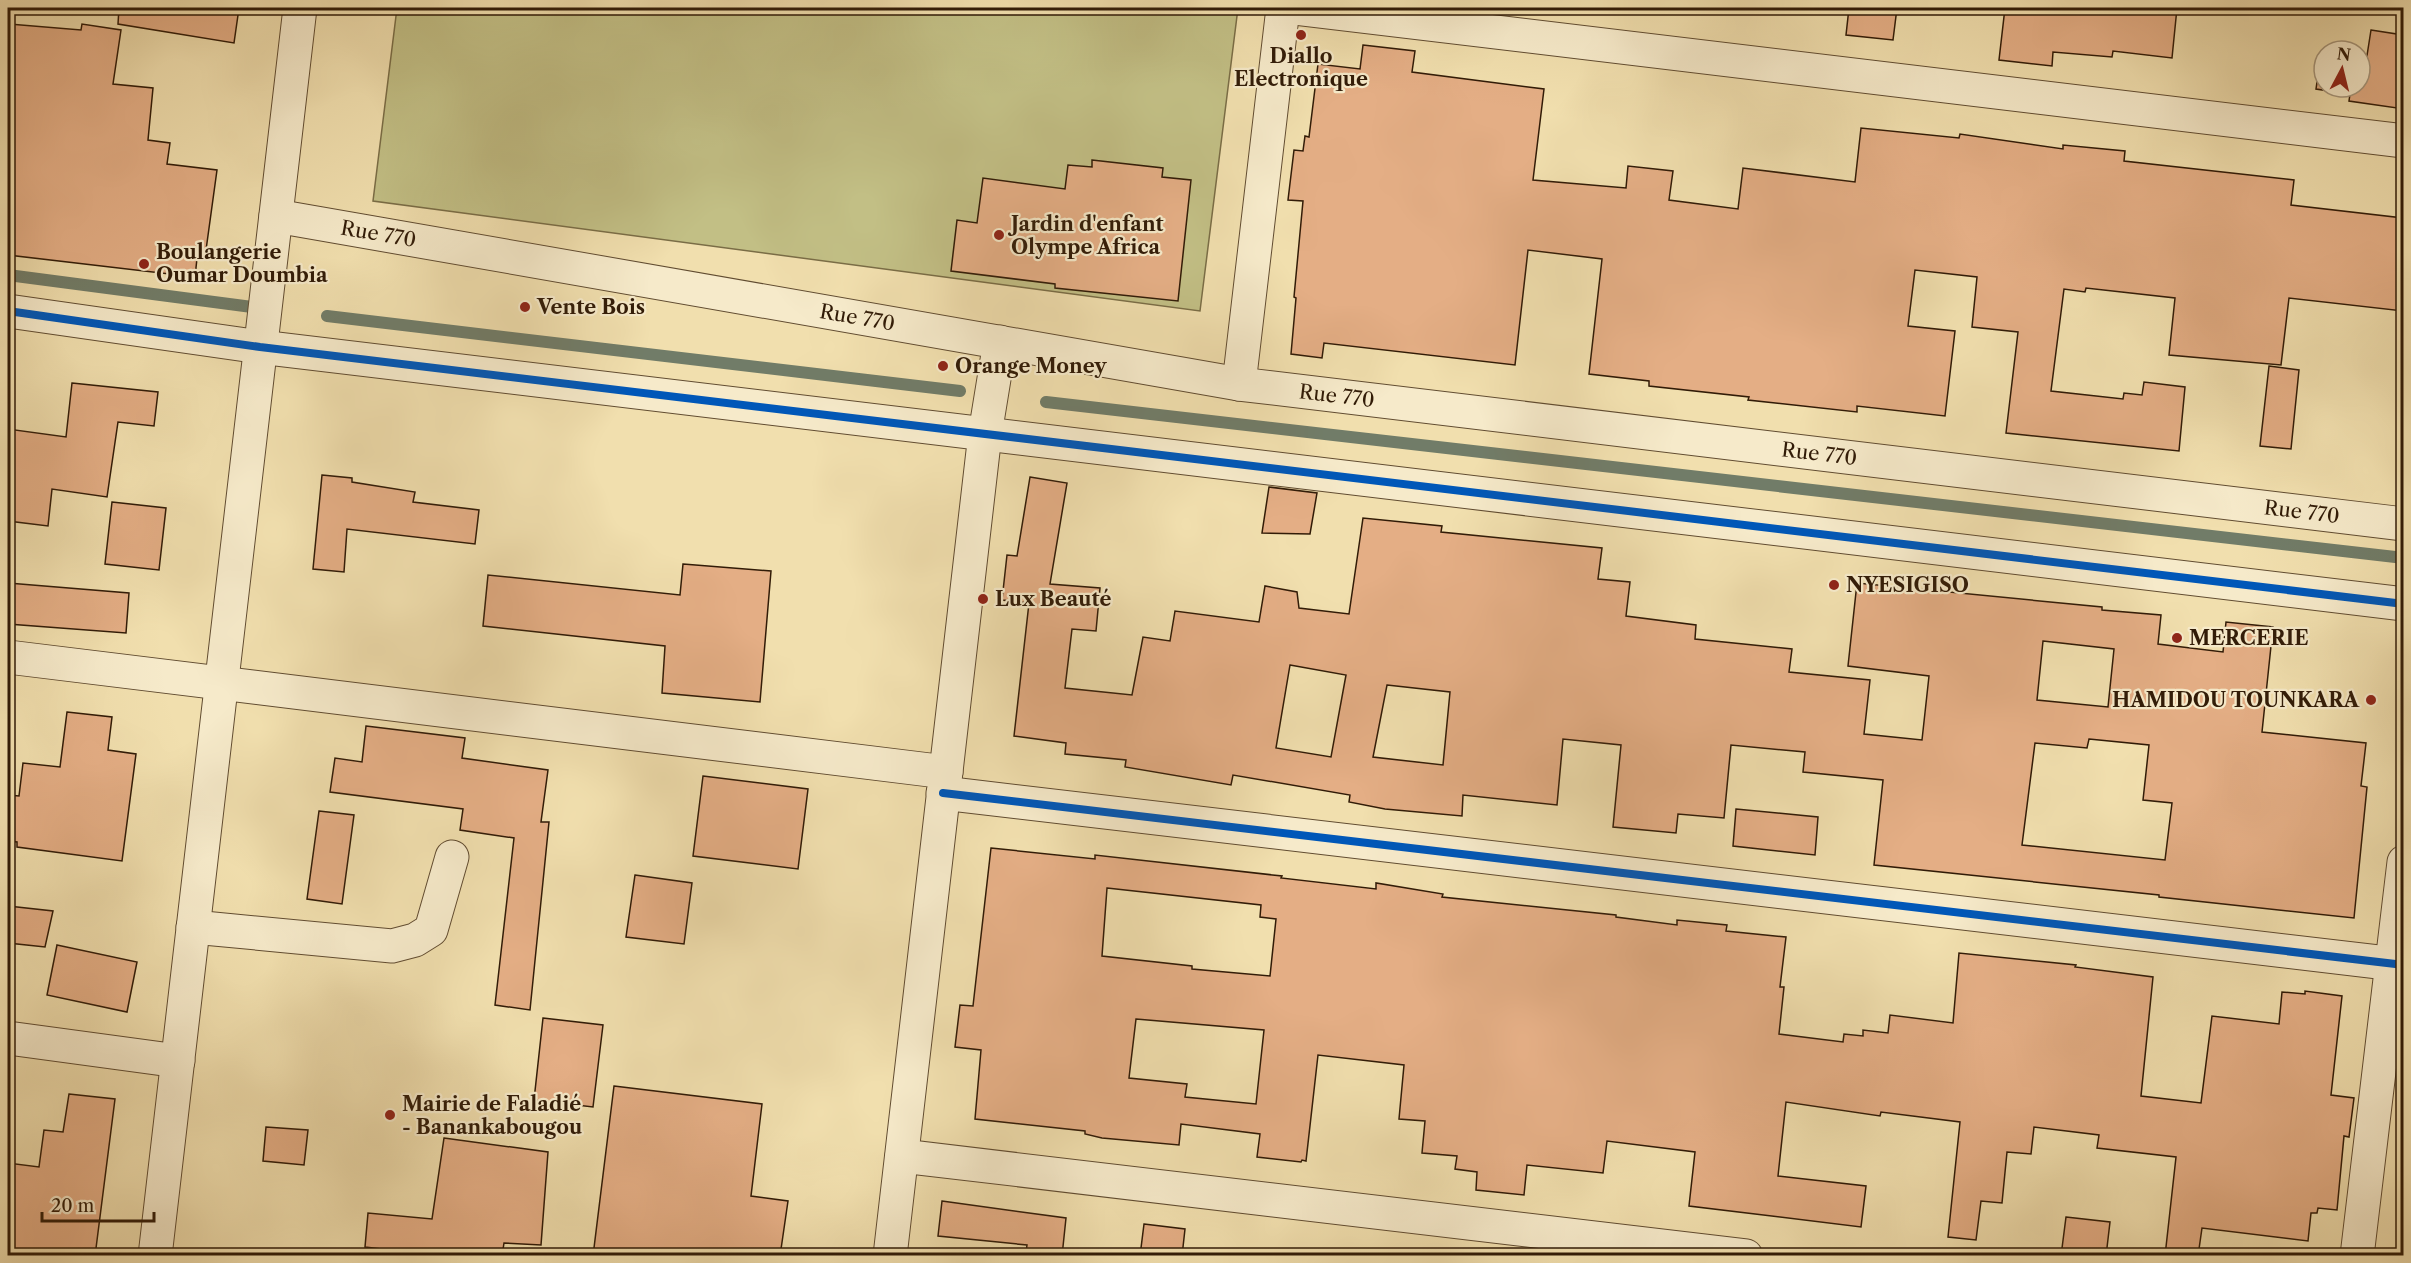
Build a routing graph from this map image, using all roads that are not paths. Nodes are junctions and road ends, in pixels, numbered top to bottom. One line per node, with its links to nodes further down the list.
1 (300, 8): 5 (street)
2 (1283, 8): 9 (street)
3 (1295, 8): 4 (street)
4 (2403, 141)
5 (276, 216): 7 (street, Rue 770); 8 (street)
6 (8, 311): 8 (street)
7 (1000, 342): 9 (street, Rue 770); 10 (street)
8 (260, 347): 10 (street); 14 (street)
9 (1239, 384): 11 (street, Rue 770)
10 (985, 434): 12 (street); 15 (street)
11 (2403, 524)
12 (2403, 604)
13 (8, 657): 14 (street)
14 (221, 684): 15 (street); 18 (street)
15 (944, 783): 19 (street); 22 (street)
16 (452, 857): 18 (street)
17 (2403, 862): 19 (street)
18 (193, 927): 21 (street)
19 (2398, 964): 26 (street)
20 (8, 1038): 21 (street)
21 (178, 1060): 23 (street)
22 (902, 1156): 24 (street); 25 (street)
23 (155, 1256)
24 (890, 1256)
25 (1746, 1256)
26 (2357, 1256)

